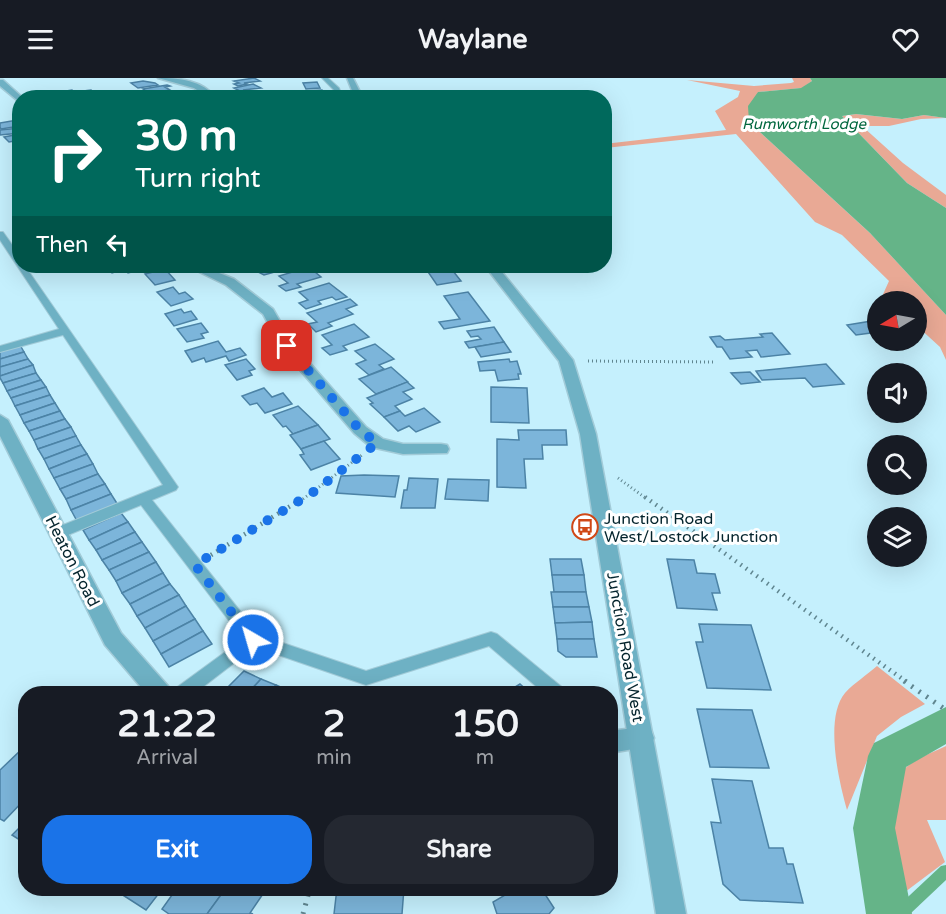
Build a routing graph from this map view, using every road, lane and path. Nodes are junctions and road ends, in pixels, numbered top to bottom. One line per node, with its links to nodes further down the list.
1 (161, 78): 6 (street)
2 (206, 78): 6 (street)
3 (350, 79): 5 (lane)
4 (0, 80): 9 (street)
5 (326, 80): 8 (lane)
6 (185, 83): 7 (street)
7 (206, 90)
8 (337, 90)
9 (12, 91)
10 (0, 234): 11 (lane)
11 (12, 252)
12 (26, 273): 15 (lane)
13 (209, 273): 20 (street)
14 (497, 273): 17 (street, Junction Road West)
15 (65, 331): 16 (lane); 23 (lane)
16 (0, 349)
17 (566, 360): 18 (path); 22 (street, Junction Road West)
18 (714, 362)
19 (0, 420): 24 (street, Heaton Road)
20 (377, 443): 21 (street); 25 (path)
21 (441, 449)
22 (593, 460): 30 (path); 31 (street, Junction Road West)
23 (143, 498): 24 (lane); 25 (lane)
24 (58, 533): 27 (street, Heaton Road)
25 (195, 565): 26 (lane)
26 (253, 640): 28 (lane); 29 (lane)
27 (154, 686)
28 (191, 686)
29 (548, 686)
30 (946, 710)
31 (642, 738): 32 (street); 35 (street, Junction Road West)
32 (618, 741)
33 (308, 896): 34 (path)
34 (303, 914)
35 (671, 914)

